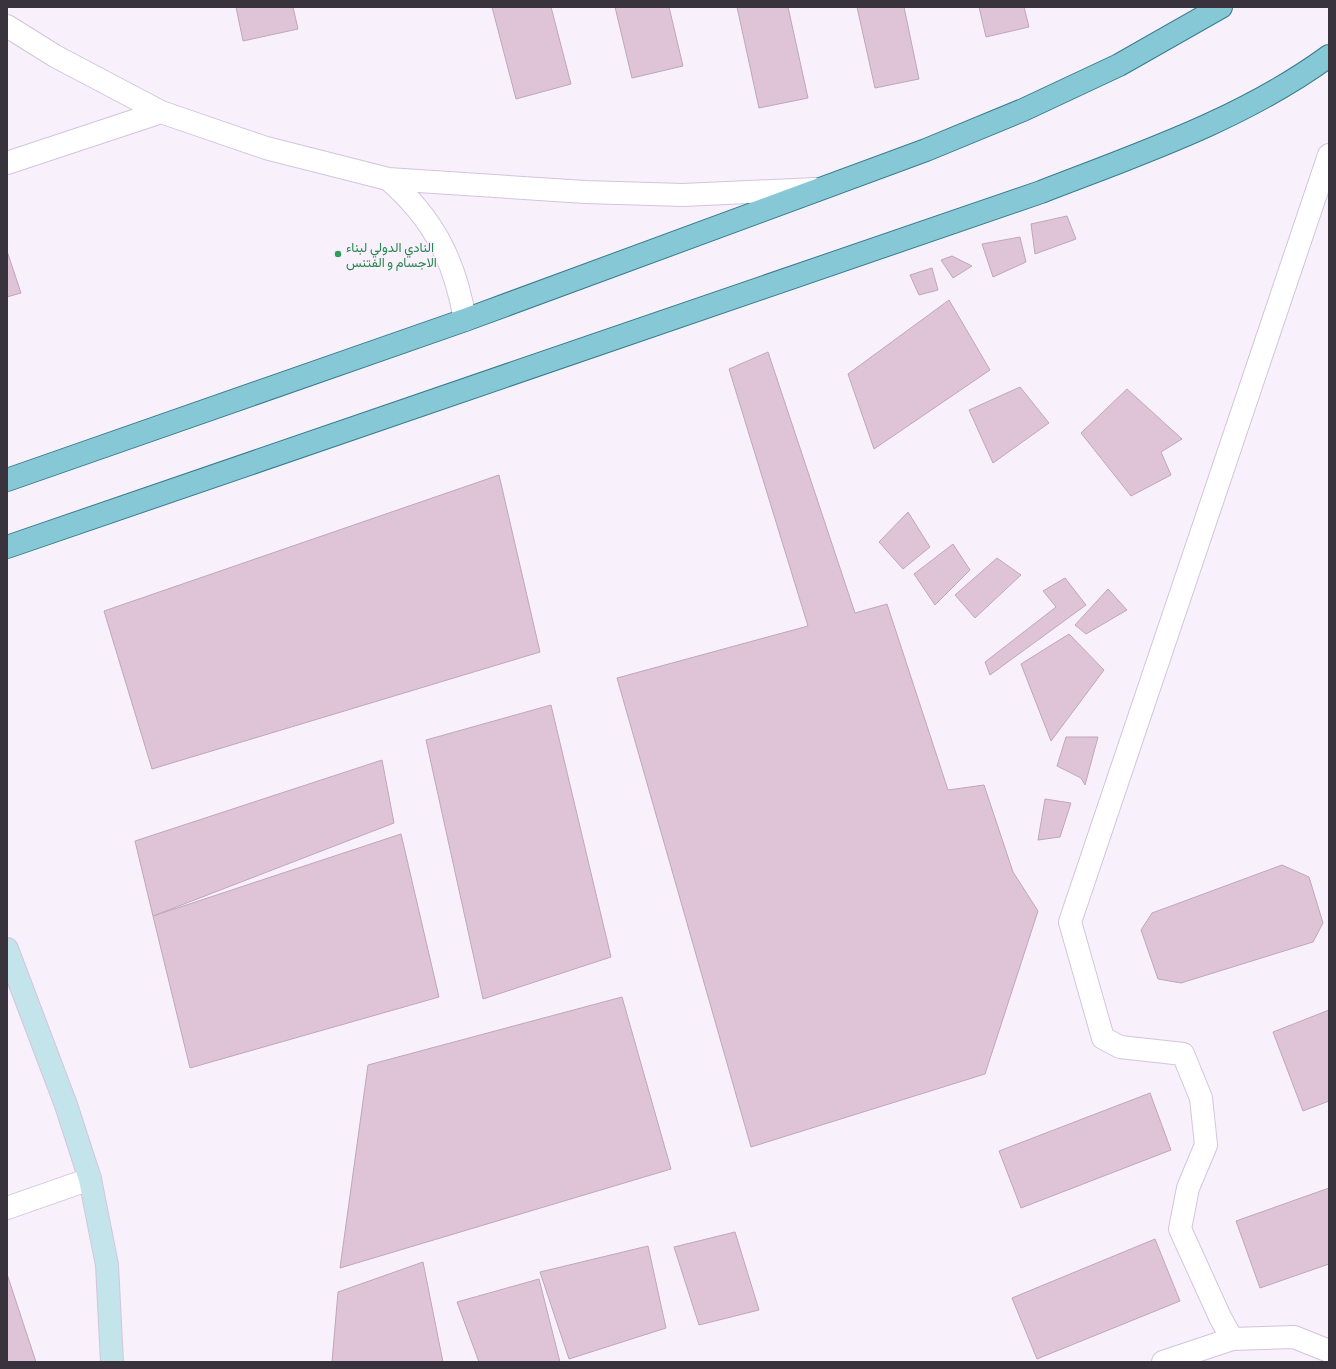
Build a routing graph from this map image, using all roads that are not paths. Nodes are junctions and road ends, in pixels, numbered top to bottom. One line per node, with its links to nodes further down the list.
1 (1221, 7): 8 (main road)
2 (7, 26): 4 (street)
3 (1329, 56): 11 (main road)
4 (161, 112): 6 (street); 7 (street)
5 (1329, 155): 15 (street)
6 (7, 163)
7 (388, 179): 8 (street); 9 (street)
8 (817, 189): 9 (main road)
9 (465, 320): 10 (main road)
10 (7, 480)
11 (7, 547)
12 (7, 949): 13 (street)
13 (90, 1179): 14 (street); 17 (street)
14 (7, 1208)
15 (1232, 1339): 16 (street); 18 (street)
16 (1329, 1352)
17 (112, 1362)
18 (1163, 1362)

